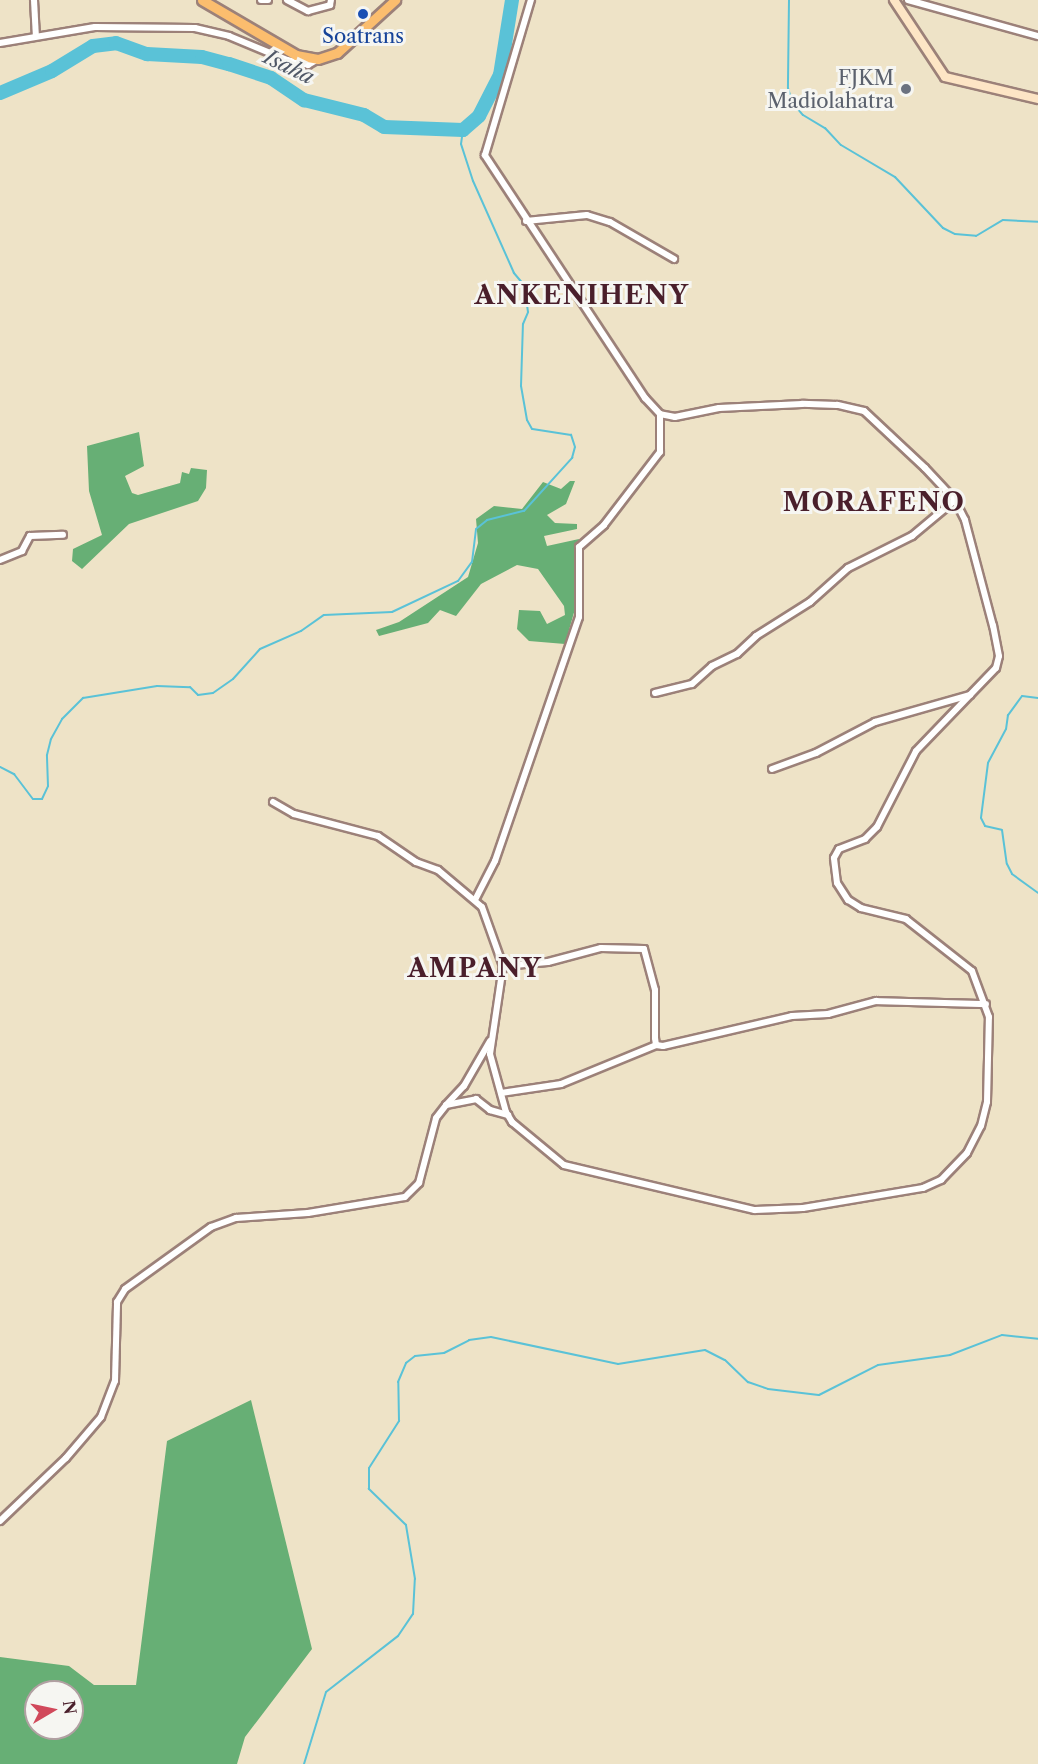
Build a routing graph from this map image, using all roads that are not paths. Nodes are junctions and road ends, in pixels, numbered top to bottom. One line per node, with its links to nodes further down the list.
1 (34, 0): 11 (street)
2 (202, 0): 14 (main road)
3 (261, 0): 4 (street)
4 (268, 0)
5 (287, 0): 6 (street)
6 (331, 0)
7 (395, 0): 14 (main road)
8 (531, 0): 16 (street)
9 (894, 0): 15 (street)
10 (908, 0): 12 (street)
11 (36, 36): 13 (street); 14 (street)
12 (1038, 36)
13 (0, 43)
14 (318, 59)
15 (1038, 99)
16 (526, 221): 17 (street); 18 (street)
17 (674, 259)
18 (660, 414): 19 (street); 26 (street)
19 (955, 500): 22 (street); 23 (street)
20 (63, 535): 21 (street)
21 (0, 560)
22 (655, 693)
23 (973, 694): 24 (street); 28 (street)
24 (772, 769)
25 (273, 802): 26 (street)
26 (475, 900): 27 (street)
27 (503, 966): 29 (street); 30 (street)
28 (986, 1004): 30 (street); 33 (street)
29 (492, 1039): 31 (street); 32 (street)
30 (656, 1045): 31 (street)
31 (501, 1093): 33 (street)
32 (446, 1105): 33 (street); 34 (street)
33 (508, 1115)
34 (0, 1521)

